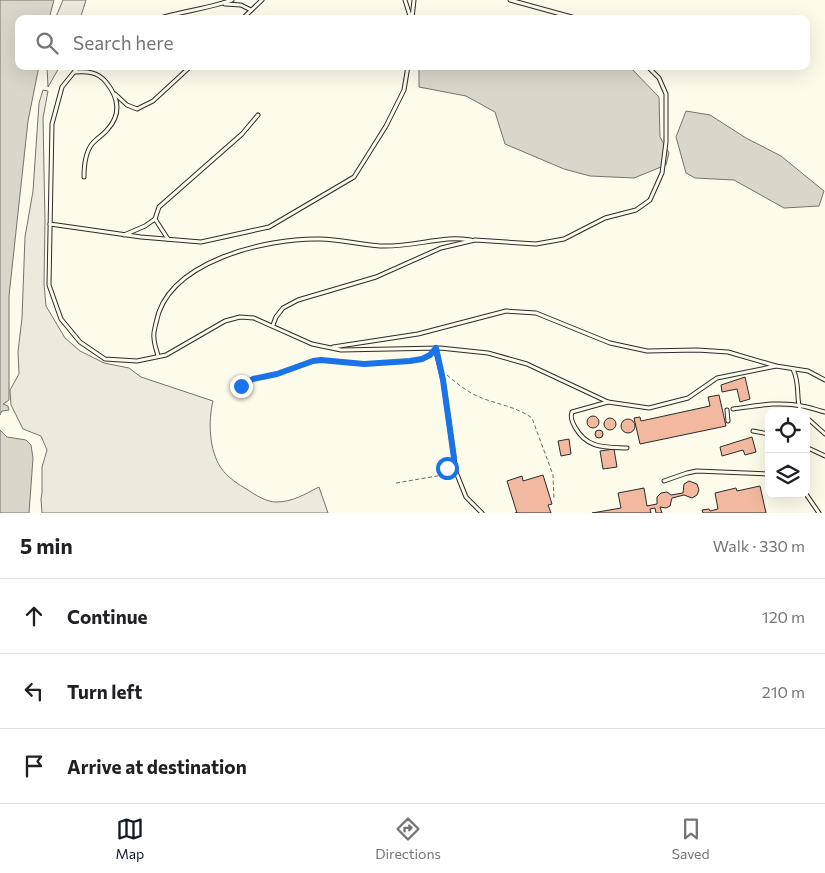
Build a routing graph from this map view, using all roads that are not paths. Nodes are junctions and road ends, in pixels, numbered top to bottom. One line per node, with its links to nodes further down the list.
1 (232, 0): 6 (lane)
2 (262, 0): 7 (lane)
3 (405, 0): 10 (lane)
4 (414, 0): 11 (lane)
5 (510, 0): 12 (lane)
6 (222, 4): 7 (lane); 8 (lane)
7 (252, 10): 9 (lane)
8 (169, 15)
9 (246, 15)
10 (410, 15)
11 (412, 15)
12 (564, 15)
13 (186, 70): 17 (lane)
14 (407, 70): 23 (lane)
15 (651, 70): 24 (lane)
16 (74, 72): 17 (lane); 21 (lane)
17 (115, 93): 19 (lane)
18 (258, 115): 20 (lane)
19 (84, 177)
20 (154, 219): 22 (lane); 23 (lane)
21 (50, 224): 22 (lane); 28 (lane)
22 (124, 235): 23 (lane)
23 (169, 239)
24 (475, 240): 25 (lane); 28 (lane)
25 (273, 325): 26 (lane); 28 (lane)
26 (329, 348): 27 (lane); 29 (lane)
27 (436, 348): 32 (lane); 49 (lane)
28 (158, 356)
29 (776, 366): 30 (lane); 32 (lane)
30 (793, 369): 31 (lane); 33 (lane)
31 (825, 380)
32 (608, 402): 43 (lane)
33 (798, 405): 34 (lane); 35 (lane); 37 (lane)
34 (799, 408)
35 (733, 409)
36 (727, 410): 38 (lane)
37 (825, 412)
38 (728, 421)
39 (810, 421): 42 (lane)
40 (753, 431): 41 (lane)
41 (765, 433)
42 (825, 434)
43 (627, 448)
44 (810, 449): 45 (lane)
45 (825, 456)
46 (765, 474): 47 (lane)
47 (664, 481)
48 (809, 498): 50 (lane)
49 (482, 513)
50 (820, 513)

